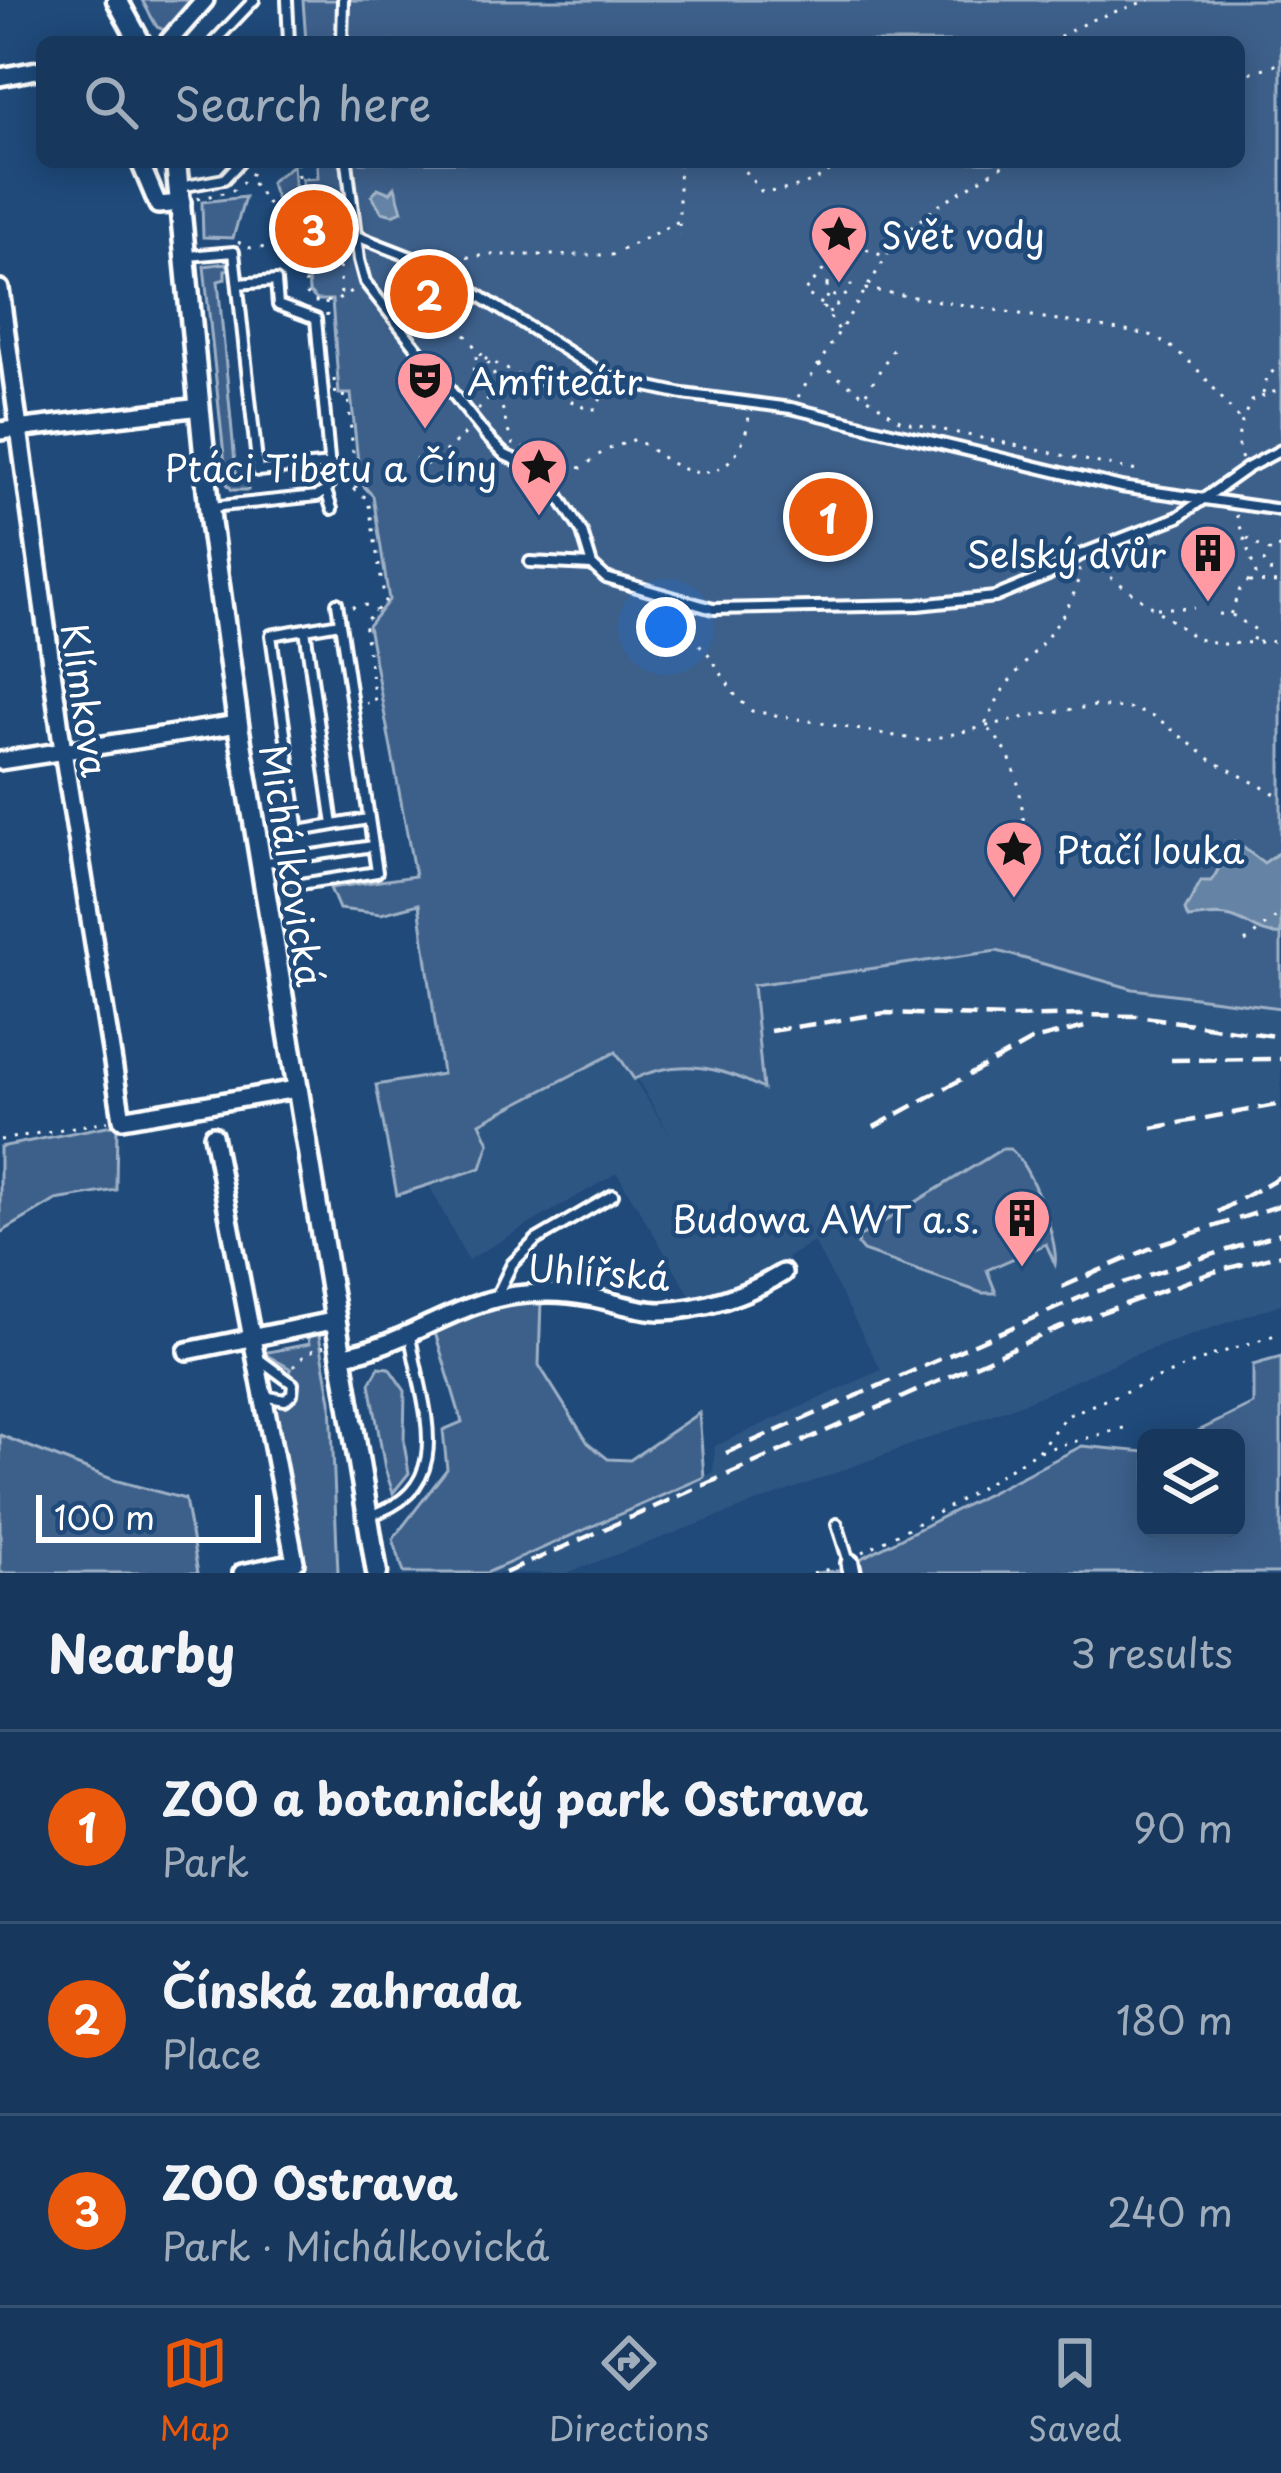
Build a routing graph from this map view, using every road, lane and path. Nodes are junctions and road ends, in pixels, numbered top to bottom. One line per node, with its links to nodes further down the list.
1 (117, 0): 7 (street)
2 (205, 0): 8 (street)
3 (254, 0): 9 (lane)
4 (287, 0): 10 (lane)
5 (343, 0): 11 (lane)
6 (1149, 0): 12 (path)
7 (137, 36)
8 (173, 36)
9 (220, 36)
10 (289, 36)
11 (342, 36)
12 (1060, 36)
13 (1281, 63): 15 (path)
14 (36, 70): 16 (street)
15 (1245, 74)
16 (0, 77)
17 (143, 168): 27 (street)
18 (177, 168): 27 (street, Michálkovická)
19 (234, 168): 27 (lane)
20 (254, 168): 35 (path)
21 (297, 168): 35 (path)
22 (348, 168): 30 (lane)
23 (679, 168): 28 (path)
24 (741, 168): 25 (path)
25 (834, 168)
26 (1000, 168): 37 (path)
27 (181, 195): 36 (street, Michálkovická)
28 (680, 218): 29 (path); 38 (path)
29 (680, 235)
30 (359, 237): 32 (path); 38 (lane); 40 (lane)
31 (225, 243): 35 (path)
32 (338, 243): 33 (path); 46 (path)
33 (322, 245)
34 (857, 245): 37 (path); 39 (path); 48 (path)
35 (302, 246): 47 (path)
36 (186, 256): 41 (lane); 64 (street, Michálkovická)
37 (886, 257): 43 (path)
38 (431, 265): 44 (lane)
39 (843, 274): 45 (path); 45 (path)
40 (365, 282): 46 (path); 66 (lane)
41 (238, 284): 71 (lane); 71 (lane)
42 (0, 289): 68 (street, Klímkova)
43 (865, 290): 51 (path); 67 (path)
44 (473, 293): 55 (path); 59 (lane)
45 (833, 296): 48 (path); 49 (path)
46 (340, 298): 47 (path)
47 (326, 302): 52 (path)
48 (822, 304): 50 (path)
49 (837, 309): 50 (path); 51 (path)
50 (828, 312): 53 (path)
51 (847, 319): 53 (path)
52 (328, 326)
53 (839, 330): 56 (path)
54 (893, 349): 61 (path)
55 (478, 355): 59 (path); 63 (path); 66 (path)
56 (819, 364): 61 (path); 65 (path)
57 (1281, 365): 62 (path)
58 (334, 373): 75 (path)
59 (609, 378): 63 (lane)
60 (1281, 389): 62 (path)
61 (865, 394): 74 (path)
62 (1263, 395): 67 (path)
63 (750, 401): 65 (lane)
64 (200, 407): 68 (street); 78 (street, Michálkovická)
65 (791, 408): 74 (lane)
66 (474, 421): 70 (path); 86 (lane)
67 (1241, 422): 72 (path)
68 (8, 430): 107 (street, Klímkova)
69 (1281, 450): 72 (lane)
70 (416, 459)
71 (331, 464): 73 (lane)
72 (1247, 468): 76 (lane)
73 (328, 487): 75 (path); 78 (lane); 79 (lane)
74 (1137, 488): 76 (lane)
75 (356, 490): 97 (path)
76 (1210, 496): 77 (lane); 84 (lane)
77 (1229, 500): 80 (lane); 81 (path)
78 (209, 507): 105 (street, Michálkovická)
79 (332, 509)
80 (1281, 510)
81 (1246, 537): 83 (path); 89 (path)
82 (1281, 548): 83 (path)
83 (1267, 552): 87 (path)
84 (1079, 555): 92 (lane); 96 (path); 106 (path)
85 (530, 562): 86 (lane)
86 (592, 565): 92 (lane)
87 (1267, 568): 88 (path); 89 (path)
88 (1281, 573)
89 (1256, 574): 90 (path)
90 (1248, 582): 91 (path); 99 (path)
91 (1281, 583)
92 (655, 593): 106 (path)
93 (337, 603): 100 (lane)
94 (360, 606): 97 (path)
95 (1194, 608): 96 (path)
96 (1155, 609): 103 (path)
97 (375, 611): 104 (path)
98 (1219, 614): 99 (path)
99 (1230, 615): 103 (path)
100 (340, 623): 101 (lane); 104 (lane)
101 (305, 629): 111 (lane); 111 (lane)
102 (1281, 641): 103 (path)
103 (1252, 643)
104 (352, 705): 110 (lane)
105 (238, 724): 107 (street); 113 (street, Michálkovická)
106 (984, 726): 109 (path); 114 (path)
107 (62, 751): 108 (street); 119 (street, Klímkova)
108 (0, 761)
109 (1281, 797)
110 (368, 819): 111 (lane); 112 (lane)
111 (334, 825)
112 (373, 846): 113 (lane); 115 (lane)
113 (259, 864): 118 (street, Michálkovická)
114 (1027, 880)
115 (293, 885)
116 (1281, 913): 117 (path)
117 (1245, 942)
118 (296, 1089): 119 (street); 125 (street, Michálkovická)
119 (122, 1118): 121 (path)
120 (213, 1135): 128 (street)
121 (0, 1140)
122 (613, 1195): 124 (lane)
123 (783, 1273): 124 (street, Uhlířská)
124 (494, 1300): 127 (street, Uhlířská)
125 (338, 1320): 128 (street); 129 (street, Michálkovická)
126 (1281, 1333): 135 (path)
127 (410, 1335): 129 (street, Uhlířská); 136 (lane)
128 (254, 1338): 130 (street); 131 (street)
129 (334, 1350): 132 (path); 136 (street, Michálkovická)
130 (187, 1351)
131 (258, 1358): 133 (street); 133 (lane)
132 (285, 1367)
133 (264, 1396): 140 (street)
134 (1131, 1426): 135 (path)
135 (1036, 1452): 138 (path)
136 (366, 1516): 139 (street, Michálkovická)
137 (837, 1524): 138 (lane)
138 (851, 1568): 141 (path)
139 (377, 1571)
140 (242, 1573)
141 (813, 1573)

